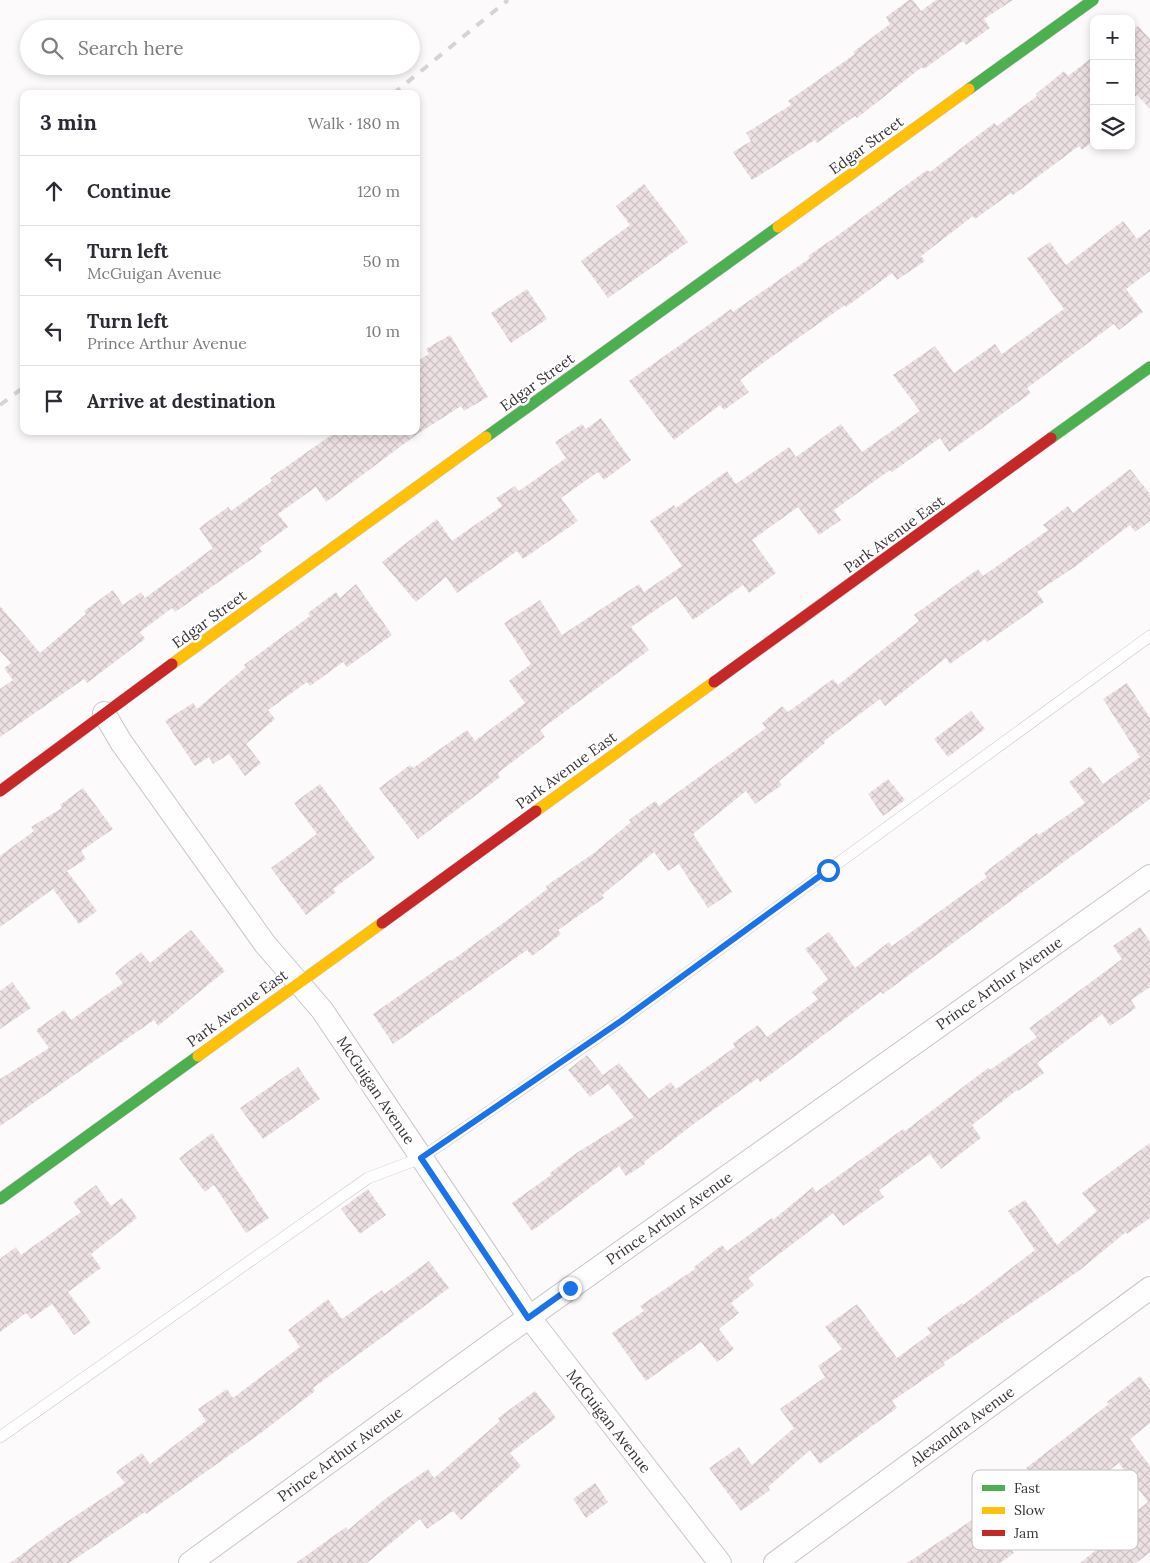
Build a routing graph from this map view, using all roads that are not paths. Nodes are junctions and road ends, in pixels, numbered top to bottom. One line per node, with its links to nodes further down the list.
1 (1093, 0): 4 (main road, Edgar Street)
2 (1150, 368): 7 (main road, Park Avenue East)
3 (1150, 636): 8 (lane)
4 (104, 713): 5 (main road, Edgar Street); 7 (street, McGuigan Avenue)
5 (0, 791)
6 (1150, 876): 11 (street, Prince Arthur Avenue)
7 (297, 983): 8 (street, McGuigan Avenue); 9 (main road, Park Avenue East)
8 (421, 1158): 11 (street, McGuigan Avenue); 12 (lane)
9 (0, 1199)
10 (1150, 1288): 15 (street, Alexandra Avenue)
11 (528, 1318): 13 (street, Prince Arthur Avenue); 14 (street, McGuigan Avenue)
12 (0, 1437)
13 (190, 1563)
14 (720, 1563)
15 (774, 1563)

